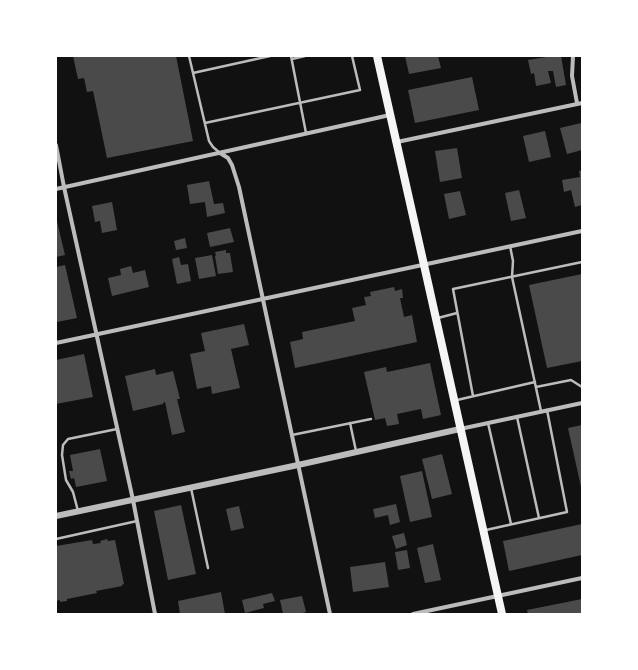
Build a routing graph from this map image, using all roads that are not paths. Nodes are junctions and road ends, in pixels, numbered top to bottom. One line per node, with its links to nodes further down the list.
1 (189, 56): 8 (lane)
2 (270, 56): 8 (lane)
3 (305, 56): 7 (lane)
4 (352, 56): 9 (lane)
5 (377, 56): 11 (main road)
6 (573, 56): 10 (street)
7 (291, 58): 9 (lane)
8 (193, 73): 12 (lane)
9 (300, 102): 12 (lane); 13 (lane)
10 (580, 103): 14 (street)
11 (390, 115): 13 (street); 14 (main road)
12 (204, 123): 16 (lane)
13 (306, 134): 16 (street)
14 (396, 142): 22 (main road)
15 (56, 145): 17 (street)
16 (220, 153): 17 (street); 24 (street)
17 (64, 187): 18 (street); 27 (street)
18 (56, 189)
19 (582, 231): 20 (street)
20 (510, 246): 22 (street); 23 (lane)
21 (582, 262): 23 (lane)
22 (424, 265): 24 (street); 26 (main road)
23 (512, 277): 25 (lane); 29 (lane)
24 (263, 299): 27 (street); 43 (street)
25 (457, 313): 26 (lane); 32 (lane)
26 (436, 318): 33 (main road)
27 (97, 335): 28 (street); 41 (street)
28 (56, 343)
29 (535, 382): 30 (lane); 32 (lane)
30 (536, 387): 31 (lane); 36 (lane)
31 (582, 387)
32 (473, 396): 33 (lane)
33 (454, 400): 42 (main road)
34 (582, 403): 35 (street)
35 (547, 410): 36 (street); 50 (lane)
36 (541, 412): 37 (street)
37 (517, 417): 40 (street); 50 (lane)
38 (371, 420): 39 (lane)
39 (350, 423): 43 (lane); 44 (lane)
40 (488, 423): 42 (street); 52 (lane)
41 (117, 429): 47 (street); 48 (lane)
42 (460, 429): 44 (street); 53 (main road)
43 (292, 435): 45 (street)
44 (356, 452): 45 (street)
45 (298, 464): 46 (street); 60 (street)
46 (191, 487): 47 (street); 55 (lane)
47 (133, 500): 48 (street); 51 (street)
48 (78, 511): 49 (street)
49 (56, 516)
50 (539, 518): 52 (lane)
51 (137, 521): 54 (lane); 59 (street)
52 (510, 524): 53 (lane)
53 (483, 530): 57 (main road)
54 (56, 538)
55 (208, 568)
56 (582, 578): 57 (street)
57 (498, 596): 58 (street); 62 (main road)
58 (419, 613): 61 (street)
59 (156, 614)
60 (330, 614)
61 (412, 614)
62 (502, 614)

